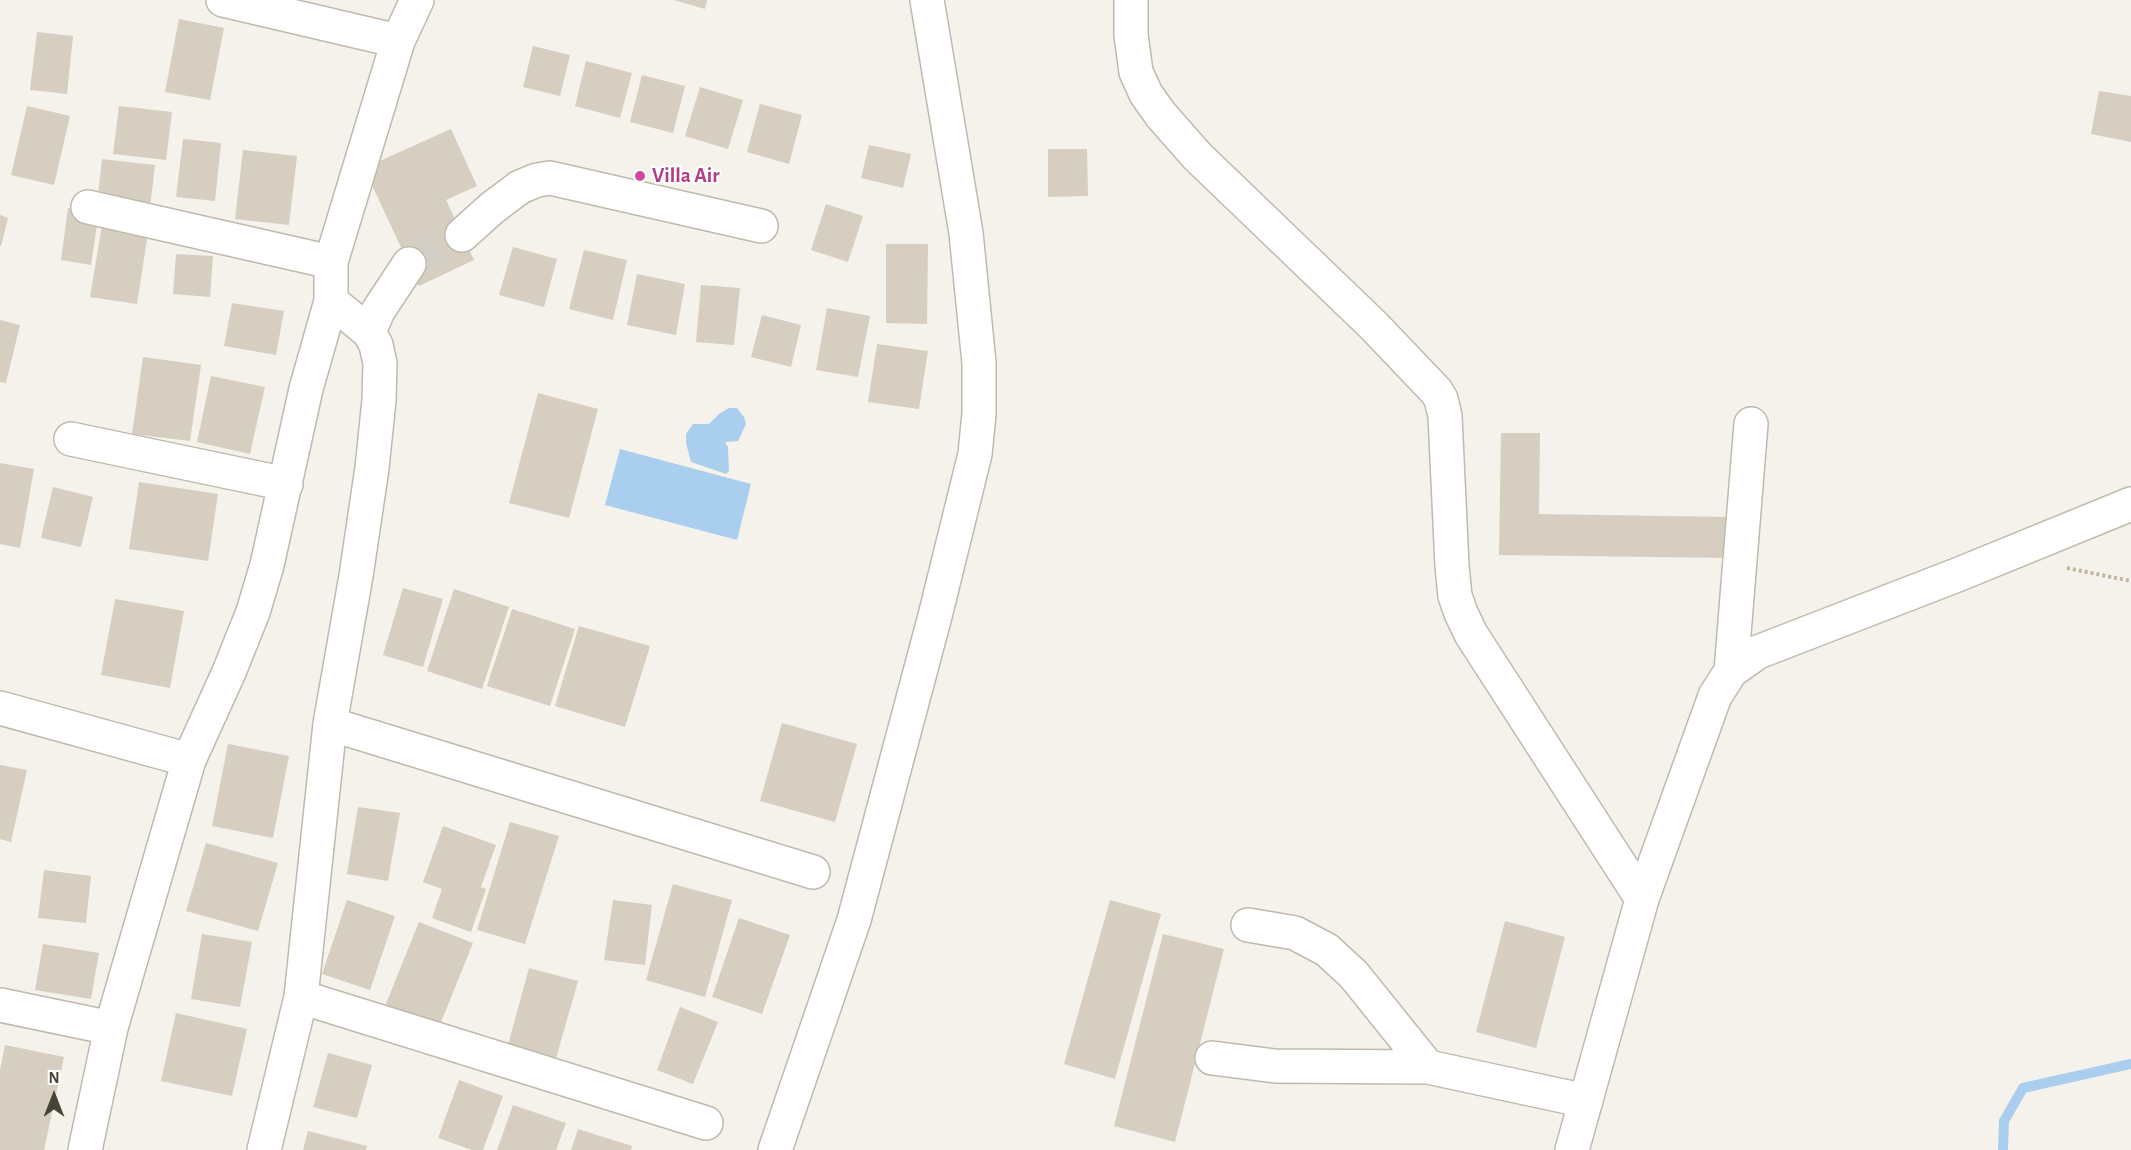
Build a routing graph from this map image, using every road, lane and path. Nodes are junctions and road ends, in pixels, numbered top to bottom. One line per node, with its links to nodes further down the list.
1 (224, 0): 5 (street)
2 (417, 0): 5 (street)
3 (927, 0): 33 (street)
4 (1131, 0): 22 (street)
5 (398, 41): 9 (street)
6 (88, 207): 9 (street)
7 (761, 226): 8 (street)
8 (462, 236)
9 (331, 262): 11 (street)
10 (409, 264): 12 (street)
11 (331, 301): 12 (street); 15 (street)
12 (369, 332): 19 (street)
13 (1751, 424): 17 (street)
14 (71, 438): 15 (street)
15 (286, 484): 20 (street)
16 (2131, 504): 17 (street)
17 (1731, 671): 22 (street)
18 (0, 708): 20 (street)
19 (330, 724): 21 (street); 24 (street)
20 (189, 760): 26 (street)
21 (813, 872)
22 (1642, 899): 29 (street)
23 (1248, 926): 28 (street)
24 (301, 997): 30 (street); 32 (street)
25 (0, 1005): 26 (street)
26 (111, 1028): 31 (street)
27 (1212, 1058): 28 (street)
28 (1428, 1067): 29 (street)
29 (1586, 1101): 34 (street)
30 (706, 1123)
31 (85, 1150)
32 (264, 1150)
33 (775, 1150)
34 (1572, 1150)

